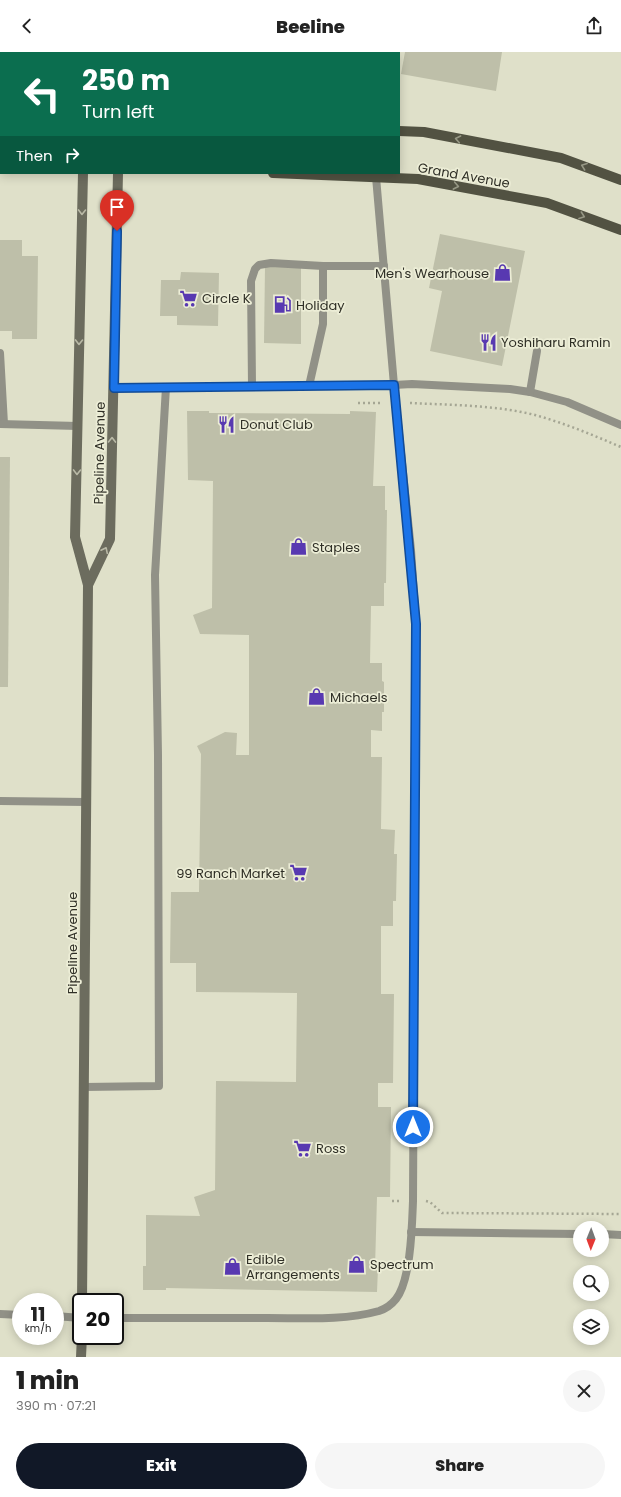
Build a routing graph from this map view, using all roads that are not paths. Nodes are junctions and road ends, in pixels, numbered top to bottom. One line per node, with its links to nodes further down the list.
1 (400, 131): 6 (main road, one-way to 1)
2 (83, 174): 20 (main road, Pipeline Avenue, one-way to 20)
3 (118, 174): 15 (main road, Pipeline Avenue)
4 (299, 174): 5 (main road, Grand Avenue)
5 (376, 177): 7 (main road, Grand Avenue, one-way to 7); 9 (lane)
6 (621, 180)
7 (621, 230)
8 (324, 266): 9 (lane); 13 (lane); 14 (lane)
9 (384, 266): 12 (lane)
10 (537, 351): 17 (lane)
11 (0, 352): 18 (lane)
12 (394, 385): 14 (lane); 17 (lane); 25 (lane)
13 (252, 386): 14 (lane); 16 (lane)
14 (309, 386)
15 (114, 388): 16 (lane); 21 (main road, Pipeline Avenue, one-way to 15)
16 (166, 388): 24 (lane)
17 (530, 392): 19 (lane)
18 (2, 424): 20 (lane)
19 (621, 425)
20 (78, 426): 21 (main road, Pipeline Avenue, one-way to 21)
21 (88, 585): 23 (main road, Pipeline Avenue)
22 (0, 801): 23 (lane)
23 (86, 802): 24 (main road, Pipeline Avenue)
24 (84, 1087): 29 (main road, Pipeline Avenue)
25 (411, 1232): 26 (lane); 32 (lane)
26 (573, 1234)
27 (609, 1234): 28 (lane)
28 (621, 1235)
29 (82, 1293)
30 (0, 1314): 31 (lane)
31 (12, 1315)
32 (124, 1318)
33 (82, 1345): 34 (main road)
34 (81, 1357)

